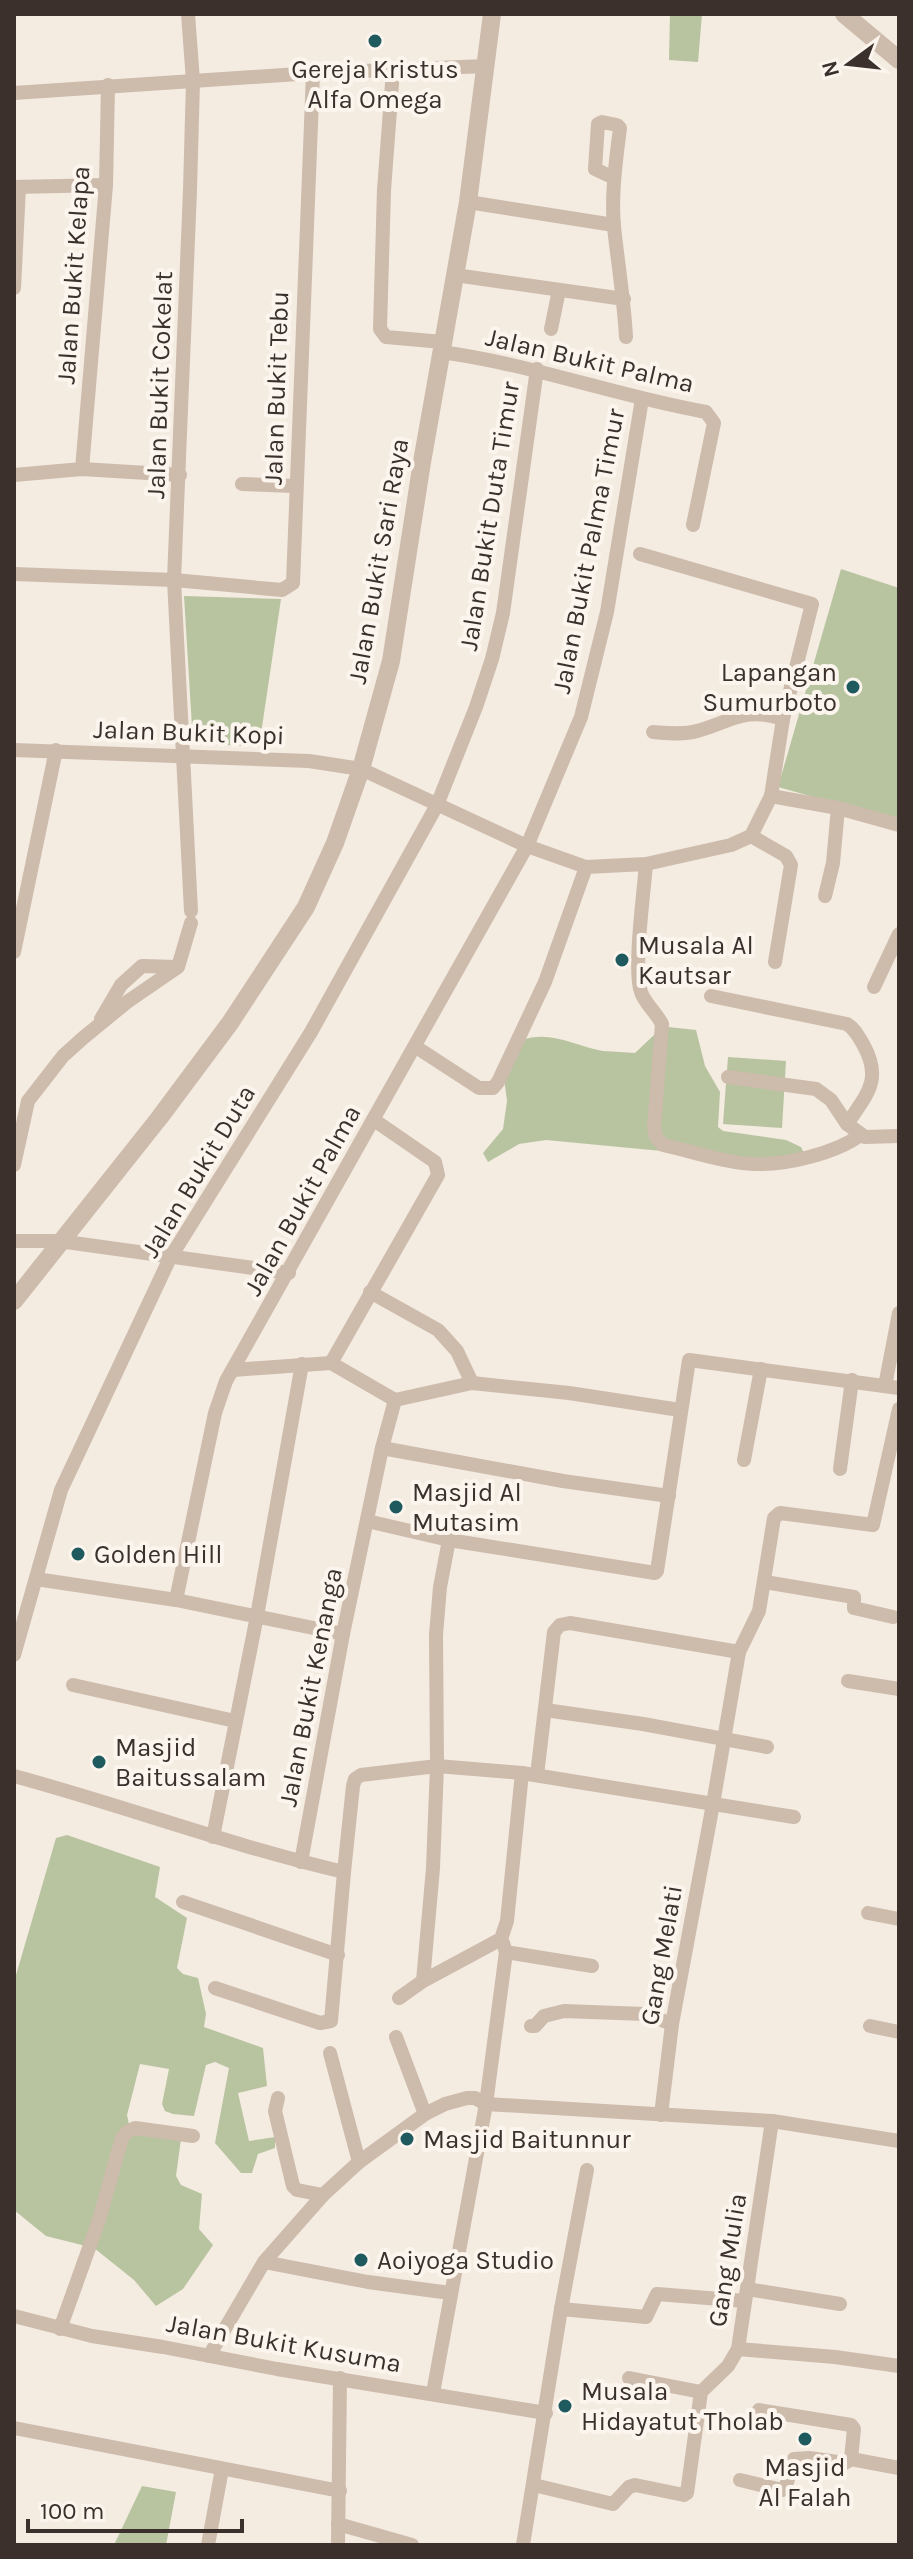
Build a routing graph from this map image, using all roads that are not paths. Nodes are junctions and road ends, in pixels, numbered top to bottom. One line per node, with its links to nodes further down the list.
1 (188, 14): 8 (street, Jalan Bukit Cokelat)
2 (492, 14): 5 (street, Jalan Bukit Sari Raya)
3 (844, 14): 4 (street)
4 (899, 60)
5 (486, 66): 6 (street); 14 (street, Jalan Bukit Sari Raya)
6 (393, 70): 7 (street); 22 (street, Jalan Bukit Palma)
7 (313, 73): 8 (street); 29 (street, Jalan Bukit Tebu)
8 (193, 81): 9 (street); 27 (street, Jalan Bukit Cokelat)
9 (108, 85): 10 (street); 12 (street, Jalan Bukit Kelapa)
10 (14, 93)
11 (614, 178): 15 (street)
12 (106, 185): 13 (street); 25 (street, Jalan Bukit Kelapa)
13 (17, 187): 17 (street)
14 (468, 202): 15 (street); 16 (street, Jalan Bukit Sari Raya)
15 (614, 225): 19 (street)
16 (455, 275): 18 (street); 22 (street, Jalan Bukit Sari Raya)
17 (14, 288)
18 (559, 290): 19 (street); 20 (street)
19 (624, 299): 21 (street)
20 (551, 329)
21 (626, 337)
22 (442, 347): 23 (street, Jalan Bukit Palma); 39 (street, Jalan Bukit Sari Raya)
23 (537, 369): 24 (street, Jalan Bukit Palma); 41 (street, Jalan Bukit Duta Timur)
24 (642, 399): 30 (street, Jalan Bukit Palma); 45 (street, Jalan Bukit Palma Timur)
25 (82, 469): 26 (street); 27 (street)
26 (14, 475)
27 (180, 475): 33 (street, Jalan Bukit Cokelat)
28 (242, 484): 29 (street)
29 (295, 486): 33 (street, Jalan Bukit Tebu)
30 (693, 525)
31 (640, 554): 34 (street)
32 (14, 574): 33 (street)
33 (174, 580): 38 (street, Jalan Bukit Cokelat)
34 (783, 719): 35 (street); 40 (street)
35 (653, 732)
36 (14, 750): 37 (street, Jalan Bukit Kopi)
37 (56, 750): 38 (street, Jalan Bukit Kopi); 50 (street)
38 (183, 757): 39 (street, Jalan Bukit Kopi); 52 (street, Jalan Bukit Cokelat)
39 (361, 769): 41 (street, Jalan Bukit Kopi); 64 (street, Jalan Bukit Sari Raya)
40 (771, 796): 42 (street); 44 (street)
41 (437, 805): 45 (street, Jalan Bukit Kopi); 65 (street, Jalan Bukit Duta)
42 (838, 808): 43 (street); 48 (street)
43 (899, 825)
44 (751, 836): 46 (street); 51 (street)
45 (527, 846): 47 (street, Jalan Bukit Kopi); 56 (street, Jalan Bukit Palma)
46 (646, 864): 47 (street); 60 (street)
47 (586, 867): 56 (street)
48 (825, 896)
49 (899, 934): 53 (street)
50 (14, 952)
51 (775, 962)
52 (178, 967): 55 (street); 55 (street)
53 (874, 987)
54 (711, 996): 59 (street)
55 (97, 1027): 62 (street)
56 (416, 1047): 58 (street, Jalan Bukit Palma)
57 (728, 1077): 59 (street)
58 (374, 1120): 66 (street, Jalan Bukit Palma); 67 (street)
59 (847, 1124): 60 (street)
60 (859, 1136): 61 (street)
61 (899, 1136)
62 (14, 1165)
63 (14, 1241): 64 (street)
64 (59, 1241): 65 (street); 68 (street, Jalan Bukit Sari Raya)
65 (170, 1258): 66 (street); 86 (street, Jalan Bukit Duta)
66 (289, 1273): 73 (street, Jalan Bukit Palma)
67 (370, 1292): 70 (street); 75 (street)
68 (14, 1301)
69 (899, 1313): 76 (street)
70 (331, 1363): 71 (street); 77 (street)
71 (302, 1364): 73 (street); 89 (street)
72 (761, 1369): 74 (street); 79 (street); 81 (street)
73 (233, 1370): 88 (street, Jalan Bukit Palma)
74 (852, 1380): 76 (street); 82 (street)
75 (472, 1383): 77 (street); 79 (street)
76 (892, 1387)
77 (395, 1400): 80 (street, Jalan Bukit Kenanga)
78 (899, 1409): 87 (street)
79 (680, 1410): 83 (street)
80 (382, 1448): 83 (street); 84 (street, Jalan Bukit Kenanga)
81 (744, 1460)
82 (840, 1469)
83 (669, 1496): 85 (street)
84 (367, 1521): 85 (street); 91 (street, Jalan Bukit Kenanga)
85 (449, 1540): 101 (street)
86 (36, 1579): 88 (street); 93 (street, Jalan Bukit Duta)
87 (765, 1582): 90 (street); 92 (street)
88 (176, 1600): 89 (street)
89 (257, 1616): 91 (street); 98 (street)
90 (893, 1617)
91 (343, 1634): 107 (street, Jalan Bukit Kenanga)
92 (739, 1652): 97 (street); 99 (street, Gang Melati)
93 (14, 1655)
94 (848, 1681): 96 (street)
95 (73, 1685): 98 (street)
96 (899, 1689)
97 (545, 1710): 99 (street); 102 (street)
98 (235, 1721): 106 (street)
99 (723, 1739): 100 (street); 104 (street, Gang Melati)
100 (767, 1747)
101 (437, 1766): 102 (street); 108 (street); 115 (street)
102 (529, 1774): 104 (street); 112 (street)
103 (14, 1776): 106 (street)
104 (713, 1804): 105 (street); 118 (street, Gang Melati)
105 (794, 1817)
106 (213, 1837): 107 (street)
107 (301, 1862): 108 (street)
108 (344, 1872): 113 (street)
109 (183, 1902): 113 (street)
110 (868, 1913): 111 (street)
111 (899, 1919)
112 (504, 1945): 114 (street); 115 (street); 125 (street)
113 (338, 1955): 116 (street)
114 (592, 1966)
115 (423, 1981): 117 (street)
116 (215, 1988)
117 (399, 1998)
118 (672, 2024): 119 (street); 127 (street, Gang Melati)
119 (531, 2026)
120 (870, 2026): 121 (street)
121 (899, 2032)
122 (396, 2037): 126 (street)
123 (330, 2053): 131 (street)
124 (278, 2098): 133 (street)
125 (486, 2104): 126 (street); 127 (street); 135 (street)
126 (425, 2114): 131 (street)
127 (661, 2115): 128 (street)
128 (772, 2121): 130 (street); 136 (street, Gang Mulia)
129 (193, 2136): 140 (street)
130 (899, 2141)
131 (359, 2162): 133 (street)
132 (587, 2170): 138 (street)
133 (323, 2195): 134 (street)
134 (264, 2262): 135 (street); 142 (street)
135 (450, 2293): 147 (street)
136 (746, 2295): 137 (street); 138 (street); 141 (street, Gang Mulia)
137 (840, 2304)
138 (561, 2309): 149 (street)
139 (14, 2316): 140 (street, Jalan Bukit Kusuma)
140 (60, 2329): 142 (street, Jalan Bukit Kusuma)
141 (738, 2349): 143 (street); 146 (street, Gang Mulia)
142 (209, 2356): 144 (street, Jalan Bukit Kusuma)
143 (899, 2366)
144 (340, 2378): 147 (street, Jalan Bukit Kusuma); 156 (street)
145 (629, 2378): 146 (street)
146 (701, 2392): 155 (street)
147 (433, 2393): 149 (street, Jalan Bukit Kusuma)
148 (759, 2410): 151 (street)
149 (546, 2413): 155 (street)
150 (14, 2428): 153 (street)
151 (851, 2459): 152 (street); 154 (street)
152 (899, 2468)
153 (222, 2469): 156 (street); 158 (street)
154 (740, 2480)
155 (534, 2485): 161 (street)
156 (340, 2491): 157 (street)
157 (338, 2524): 159 (street); 160 (street)
158 (208, 2545)
159 (338, 2545)
160 (412, 2545)
161 (523, 2545)

